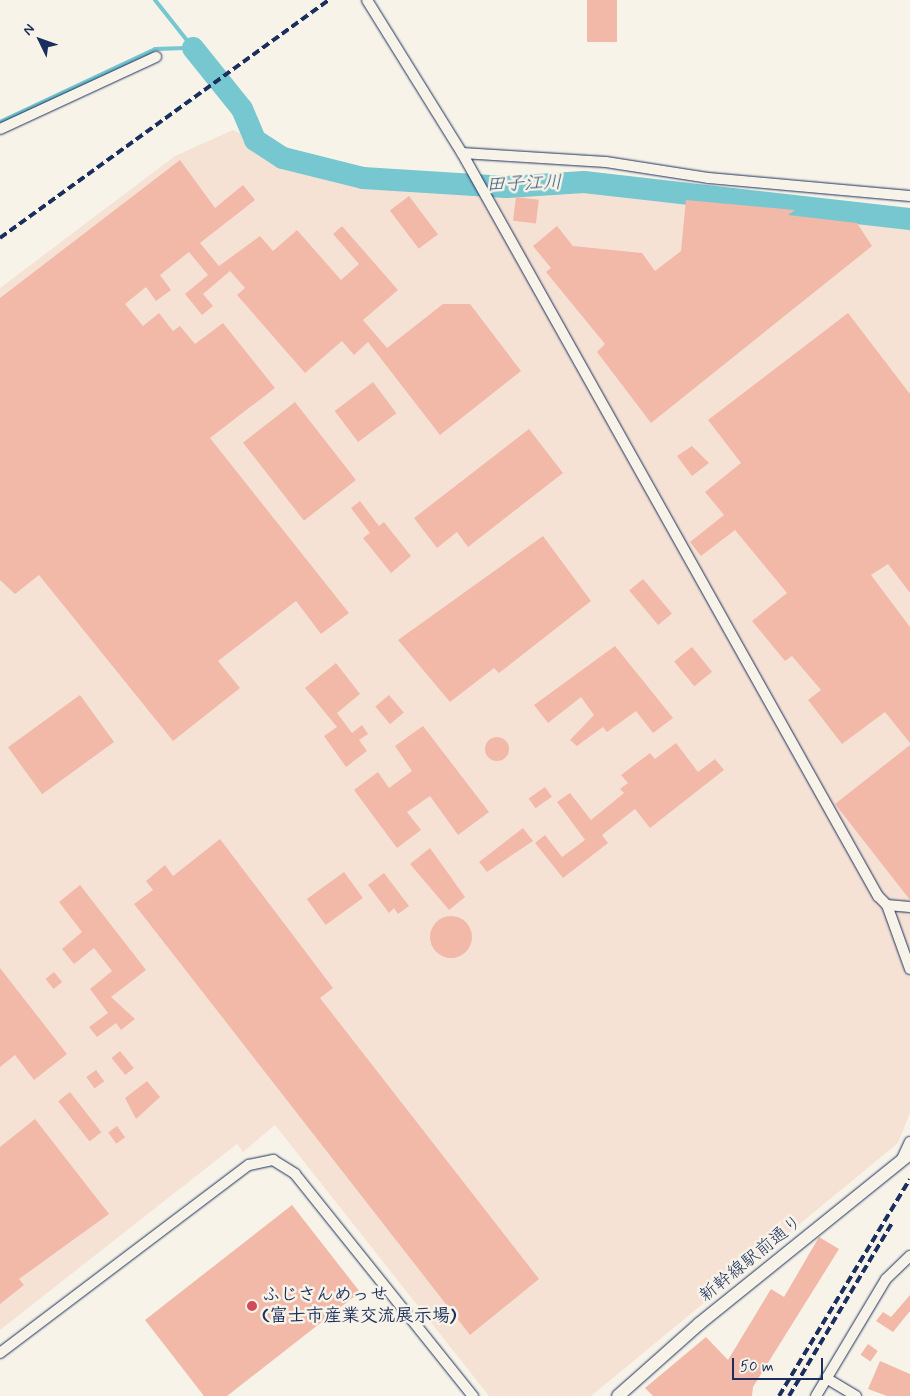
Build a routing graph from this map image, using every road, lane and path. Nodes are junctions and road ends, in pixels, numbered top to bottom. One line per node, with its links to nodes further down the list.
1 (367, 0): 4 (street)
2 (156, 57): 3 (street)
3 (0, 129)
4 (462, 153): 5 (street); 6 (street)
5 (910, 196)
6 (887, 905): 7 (street); 8 (street)
7 (910, 906)
8 (910, 969)
9 (910, 1142): 10 (street)
10 (905, 1158): 15 (street, 新幹線駅前通り)
11 (910, 1256): 13 (street)
12 (0, 1353): 14 (street)
13 (826, 1378): 16 (street); 17 (street)
14 (473, 1396)
15 (618, 1396)
16 (816, 1396)
17 (856, 1396)

